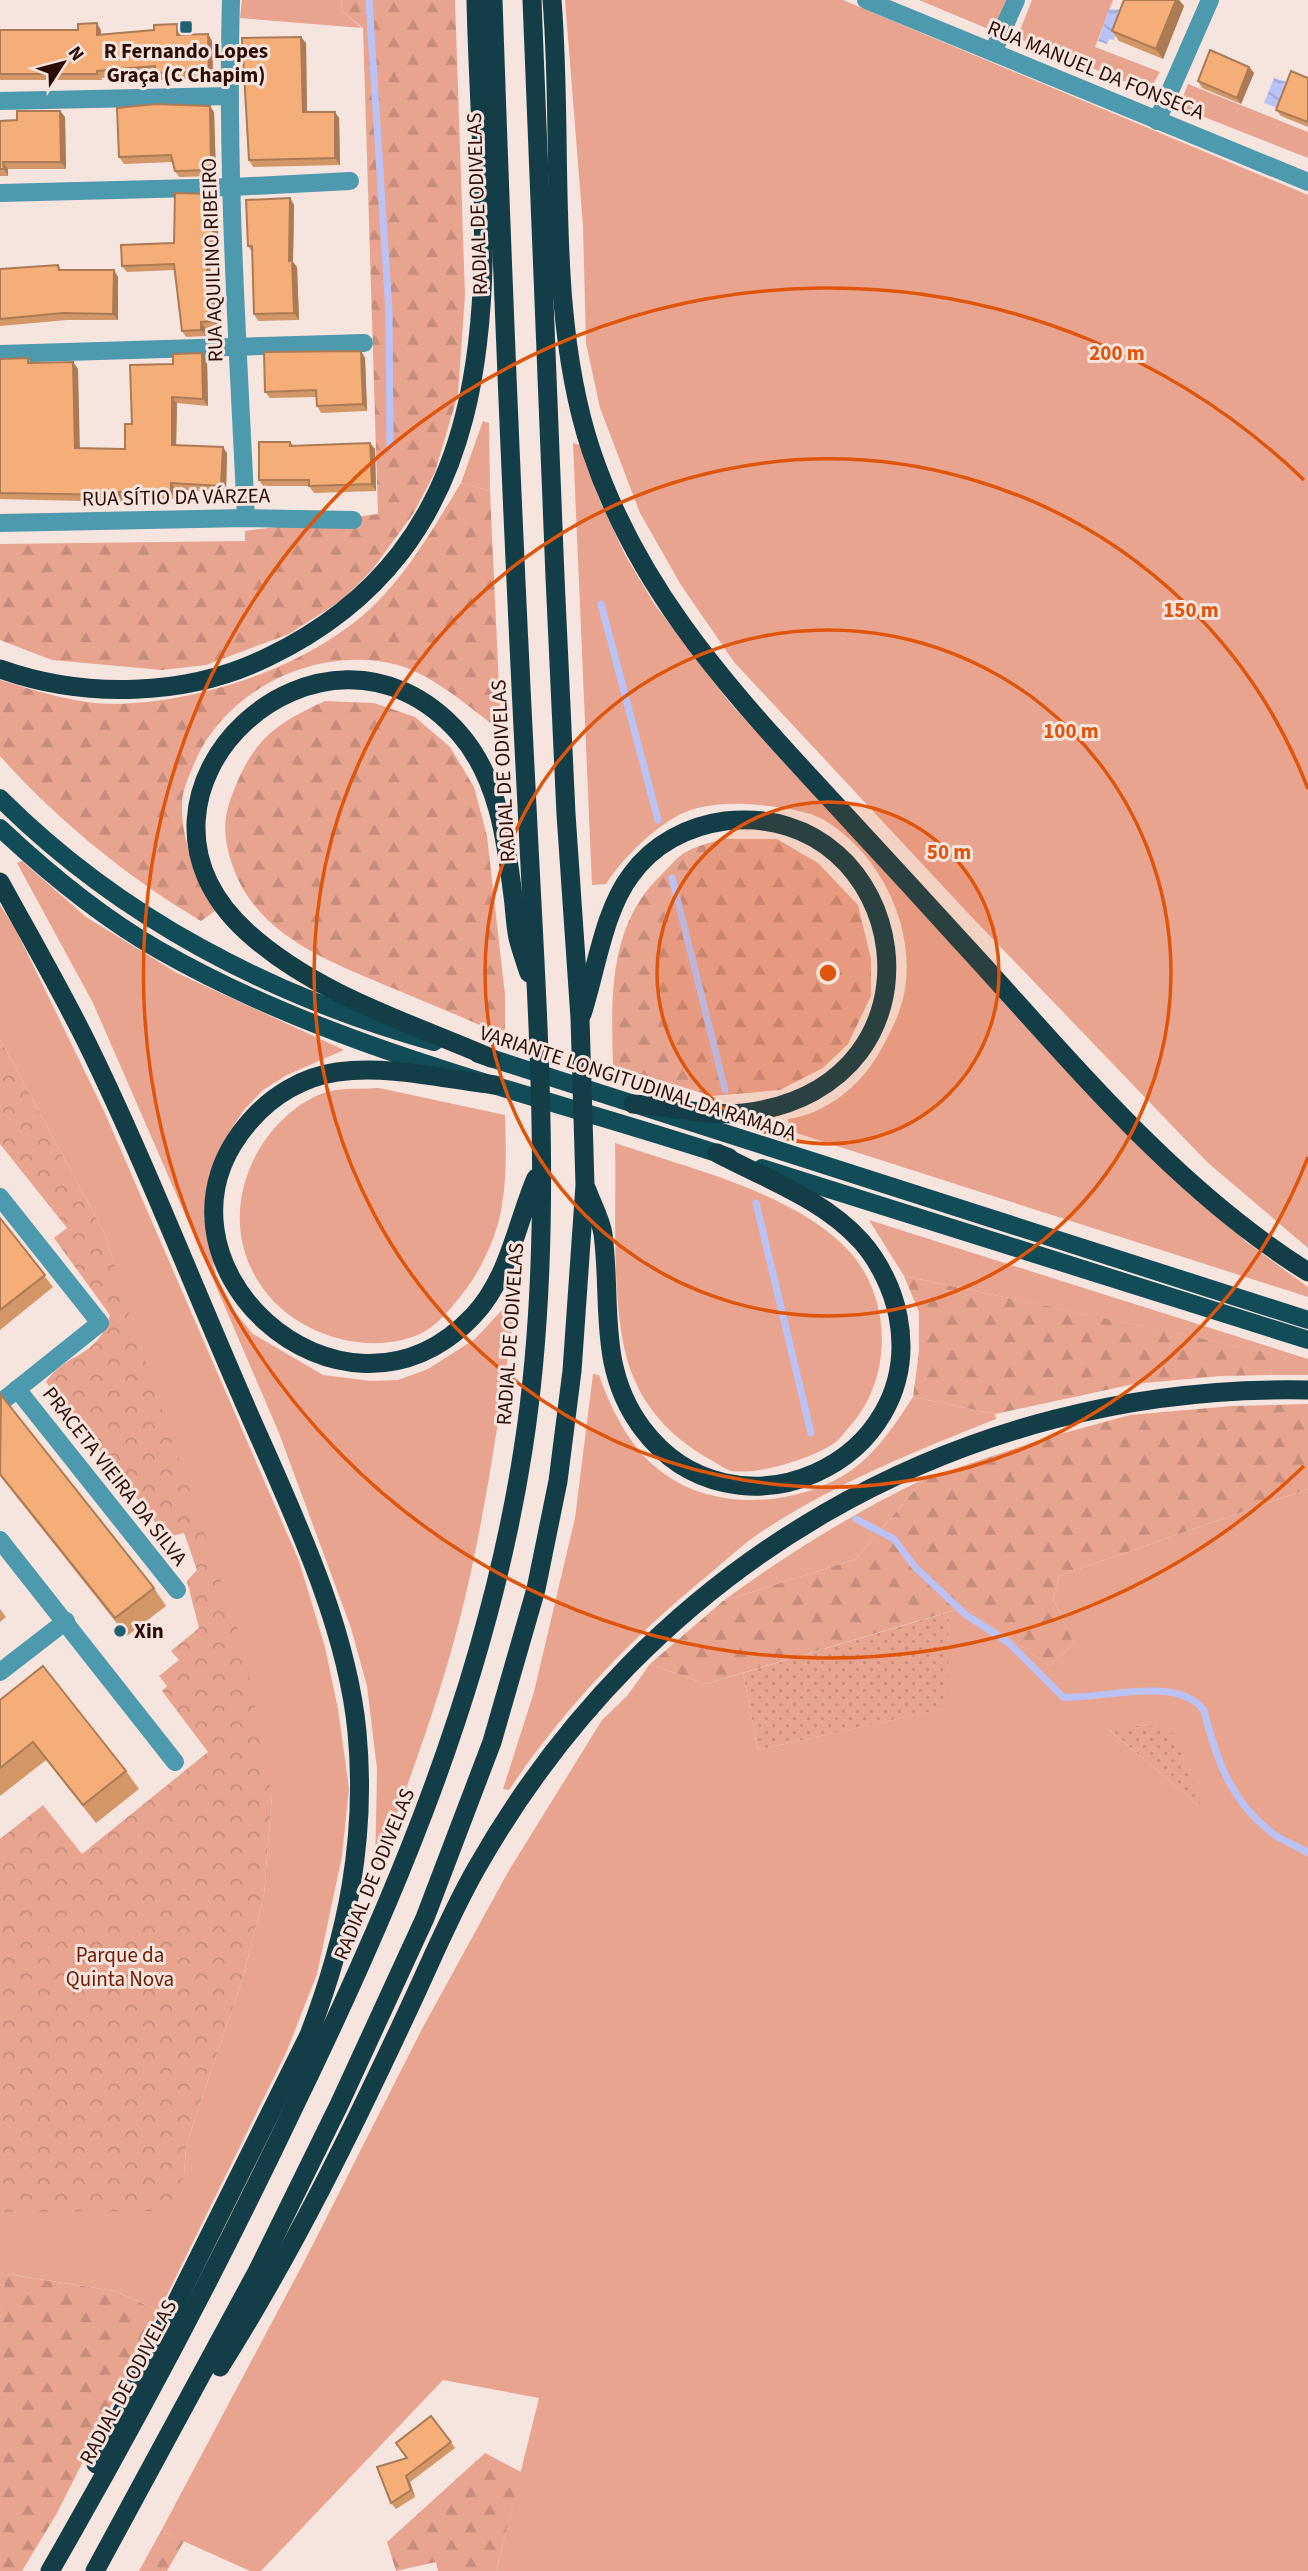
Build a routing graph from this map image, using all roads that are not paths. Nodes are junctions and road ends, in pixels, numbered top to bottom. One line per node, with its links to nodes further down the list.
1 (231, 0): 10 (street, RUA AQUILINO RIBEIRO)
2 (476, 0): 23 (highway)
3 (493, 0): 27 (highway, RADIAL DE ODIVELAS)
4 (532, 0): 28 (highway)
5 (552, 0): 36 (highway)
6 (866, 0): 9 (street, RUA MANUEL DA FONSECA)
7 (1017, 0): 9 (street)
8 (1210, 0): 12 (street)
9 (993, 52): 12 (street, RUA MANUEL DA FONSECA)
10 (230, 96): 11 (street); 15 (street, RUA AQUILINO RIBEIRO)
11 (0, 101)
12 (1157, 121): 14 (street, RUA MANUEL DA FONSECA)
13 (350, 181): 15 (street)
14 (1308, 182)
15 (233, 187): 16 (street); 18 (street, RUA AQUILINO RIBEIRO)
16 (0, 193)
17 (365, 343): 18 (street)
18 (238, 347): 19 (street); 20 (street, RUA AQUILINO RIBEIRO)
19 (0, 354)
20 (246, 518): 21 (street, RUA SÍTIO DA VÁRZEA); 22 (street, RUA SÍTIO DA VÁRZEA)
21 (353, 520)
22 (0, 523)
23 (0, 668)
24 (0, 798): 29 (main road, VARIANTE LONGITUDINAL DA RAMADA)
25 (0, 828): 30 (main road, VARIANTE LONGITUDINAL DA RAMADA)
26 (0, 882): 48 (highway)
27 (538, 1002): 29 (highway); 33 (highway, RADIAL DE ODIVELAS)
28 (580, 1018): 31 (highway); 34 (highway)
29 (491, 1058): 31 (main road, VARIANTE LONGITUDINAL DA RAMADA)
30 (495, 1085): 32 (main road, VARIANTE LONGITUDINAL DA RAMADA); 33 (highway)
31 (633, 1104): 37 (main road, VARIANTE LONGITUDINAL DA RAMADA)
32 (717, 1153): 34 (highway); 38 (main road, VARIANTE LONGITUDINAL DA RAMADA)
33 (539, 1170): 48 (highway, RADIAL DE ODIVELAS)
34 (585, 1185): 47 (highway)
35 (0, 1197): 39 (street, PRACETA VIEIRA DA SILVA)
36 (1308, 1272)
37 (1308, 1320)
38 (1308, 1340)
39 (17, 1389): 41 (street, PRACETA VIEIRA DA SILVA); 43 (street, PRACETA VIEIRA DA SILVA)
40 (1308, 1390): 47 (highway)
41 (0, 1403)
42 (0, 1540): 44 (street)
43 (177, 1590)
44 (66, 1621): 45 (street); 46 (street)
45 (0, 1672)
46 (175, 1762)
47 (134, 2500): 49 (highway)
48 (48, 2571)
49 (95, 2571)

